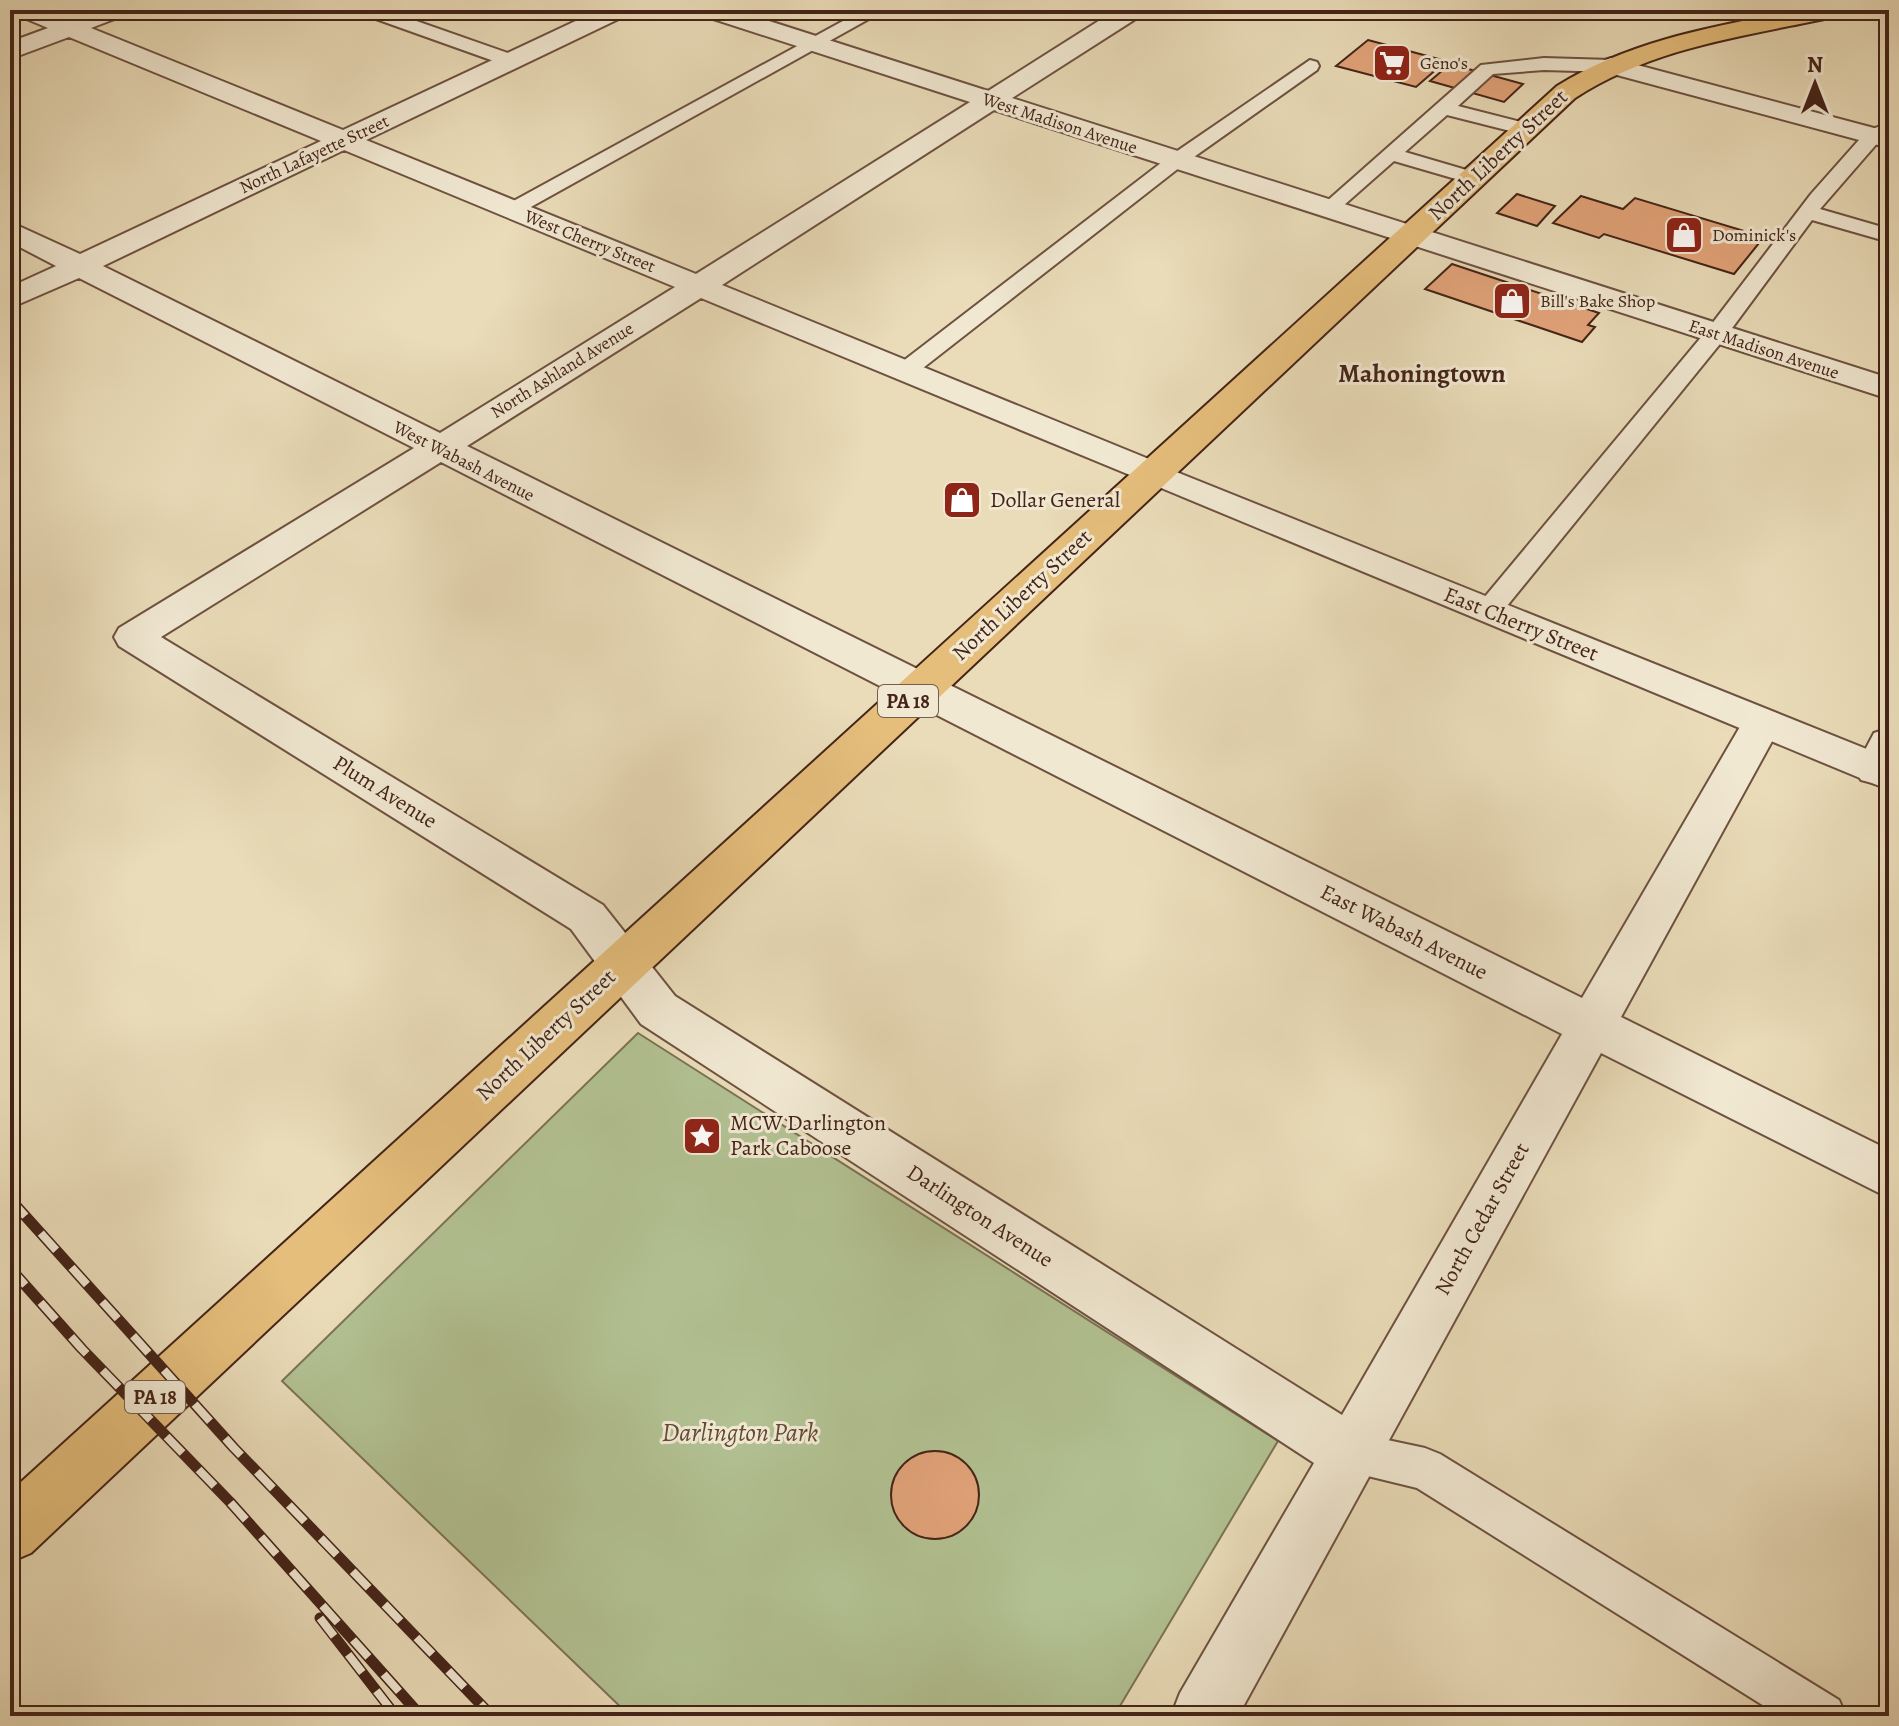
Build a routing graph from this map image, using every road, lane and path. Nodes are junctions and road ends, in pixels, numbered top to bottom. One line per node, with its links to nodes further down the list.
1 (26, 10): 9 (street, West Cherry Street)
2 (116, 10): 9 (street)
3 (368, 10): 12 (lane)
4 (618, 10): 12 (street, North Lafayette Street)
5 (710, 10): 10 (street, West Madison Avenue)
6 (876, 10): 10 (lane)
7 (1834, 10): 14 (main road, North Liberty Street / PA 18)
8 (1125, 15): 15 (street, North Ashland Avenue)
9 (70, 28): 11 (street); 19 (street, West Cherry Street)
10 (814, 43): 15 (street, West Madison Avenue); 23 (lane)
11 (10, 51)
12 (512, 61): 19 (street, North Lafayette Street)
13 (1310, 66): 21 (lane)
14 (1611, 66): 16 (lane); 17 (main road, North Liberty Street / PA 18); 18 (street)
15 (988, 100): 21 (street, West Madison Avenue); 30 (street, North Ashland Avenue)
16 (1444, 108): 17 (lane); 20 (lane)
17 (1526, 129): 22 (main road, North Liberty Street / PA 18)
18 (1884, 134): 25 (lane)
19 (345, 140): 23 (street, West Cherry Street); 29 (street, North Lafayette Street)
20 (1391, 154): 22 (lane); 24 (lane)
21 (1177, 160): 24 (street, West Madison Avenue); 33 (lane)
22 (1473, 178): 27 (main road, North Liberty Street / PA 18)
23 (513, 209): 30 (street, West Cherry Street)
24 (1328, 209): 27 (street, West Madison Avenue)
25 (1808, 212): 28 (lane); 32 (lane)
26 (10, 231): 29 (street, West Wabash Avenue)
27 (1410, 235): 32 (street, East Madison Avenue); 36 (main road, North Liberty Street / PA 18)
28 (1889, 236)
29 (79, 266): 31 (street, North Lafayette Street); 35 (street, West Wabash Avenue)
30 (697, 284): 33 (street, West Cherry Street); 35 (street, North Ashland Avenue)
31 (10, 299)
32 (1716, 334): 34 (street, East Madison Avenue); 37 (lane)
33 (906, 370): 36 (street, West Cherry Street)
34 (1889, 389)
35 (437, 447): 38 (street, North Ashland Avenue); 39 (street, West Wabash Avenue)
36 (1154, 473): 37 (street, East Cherry Street); 39 (main road, North Liberty Street / PA 18)
37 (1488, 611): 40 (street, East Cherry Street)
38 (133, 637): 42 (street, Plum Avenue)
39 (919, 690): 42 (main road, North Liberty Street / PA 18); 43 (street, East Wabash Avenue)
40 (1762, 723): 41 (street, East Cherry Street); 43 (street, North Cedar Street)
41 (1885, 762)
42 (623, 964): 45 (street, Darlington Avenue); 46 (main road, North Liberty Street / PA 18)
43 (1591, 1026): 44 (street, East Wabash Avenue); 45 (street, North Cedar Street)
44 (1889, 1175)
45 (1350, 1453): 47 (street, North Cedar Street); 48 (lane)
46 (10, 1532)
47 (1203, 1716)
48 (1823, 1716)

